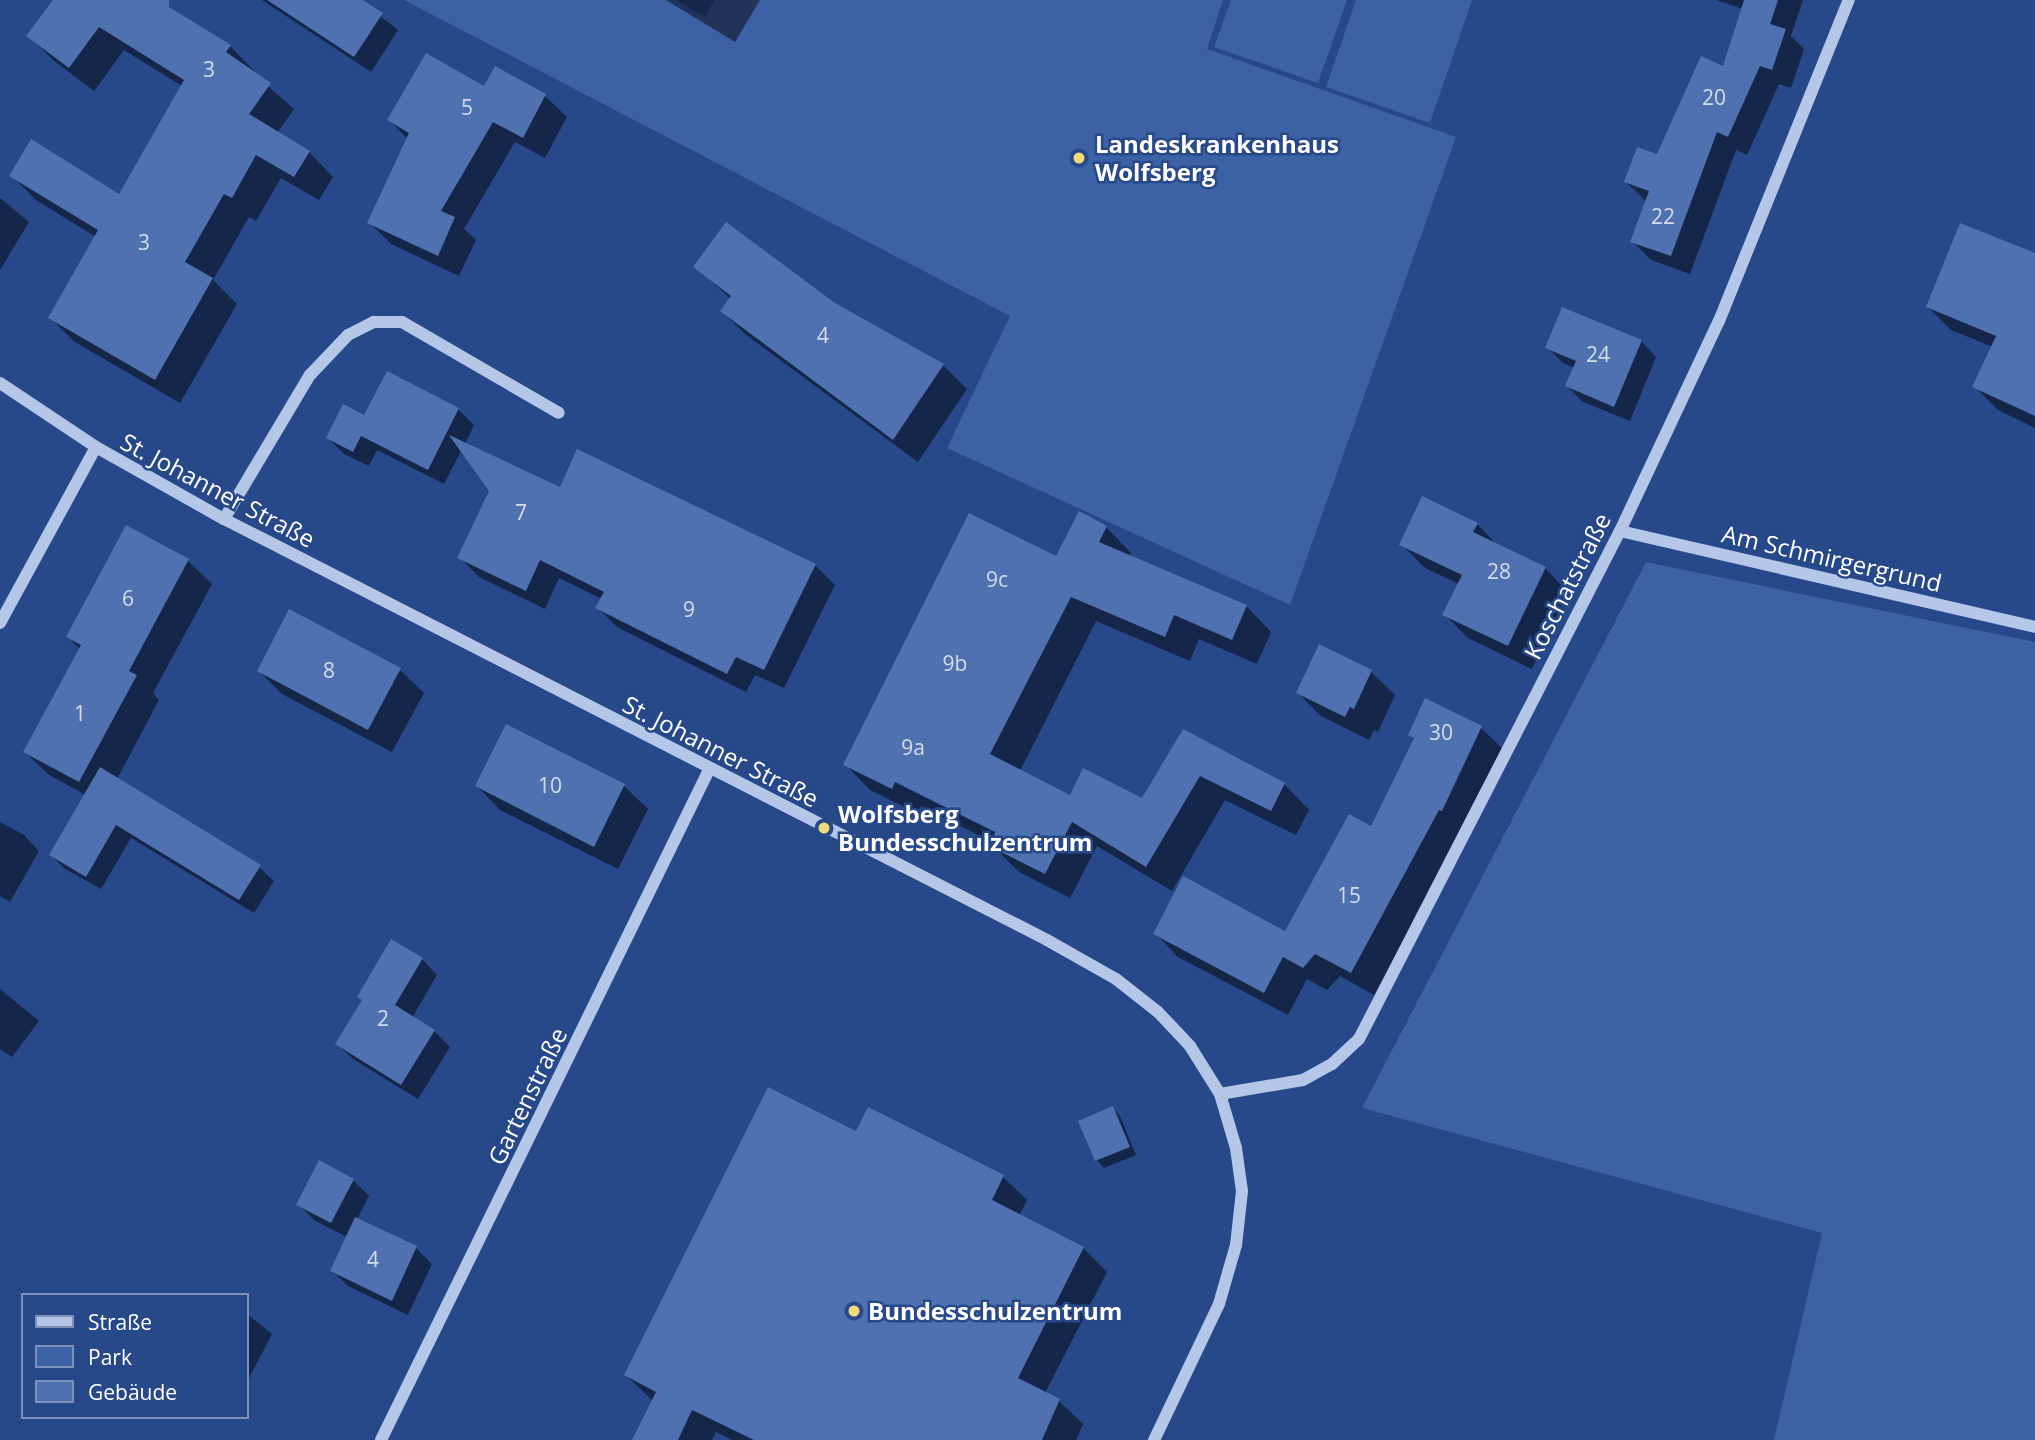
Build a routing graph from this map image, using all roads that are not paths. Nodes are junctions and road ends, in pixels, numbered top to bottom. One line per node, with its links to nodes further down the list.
1 (1849, 0): 6 (street, Koschatstraße)
2 (0, 383): 4 (street, St. Johanner Straße)
3 (559, 413): 5 (street)
4 (96, 447): 5 (street, St. Johanner Straße); 7 (street)
5 (224, 519): 9 (street, St. Johanner Straße)
6 (1620, 531): 8 (street, Am Schmirgergrund); 10 (street, Koschatstraße)
7 (0, 622)
8 (2035, 627)
9 (709, 770): 10 (street, St. Johanner Straße); 11 (street, Gartenstraße)
10 (1220, 1094): 12 (street, St. Johanner Straße)
11 (382, 1440)
12 (1154, 1440)

